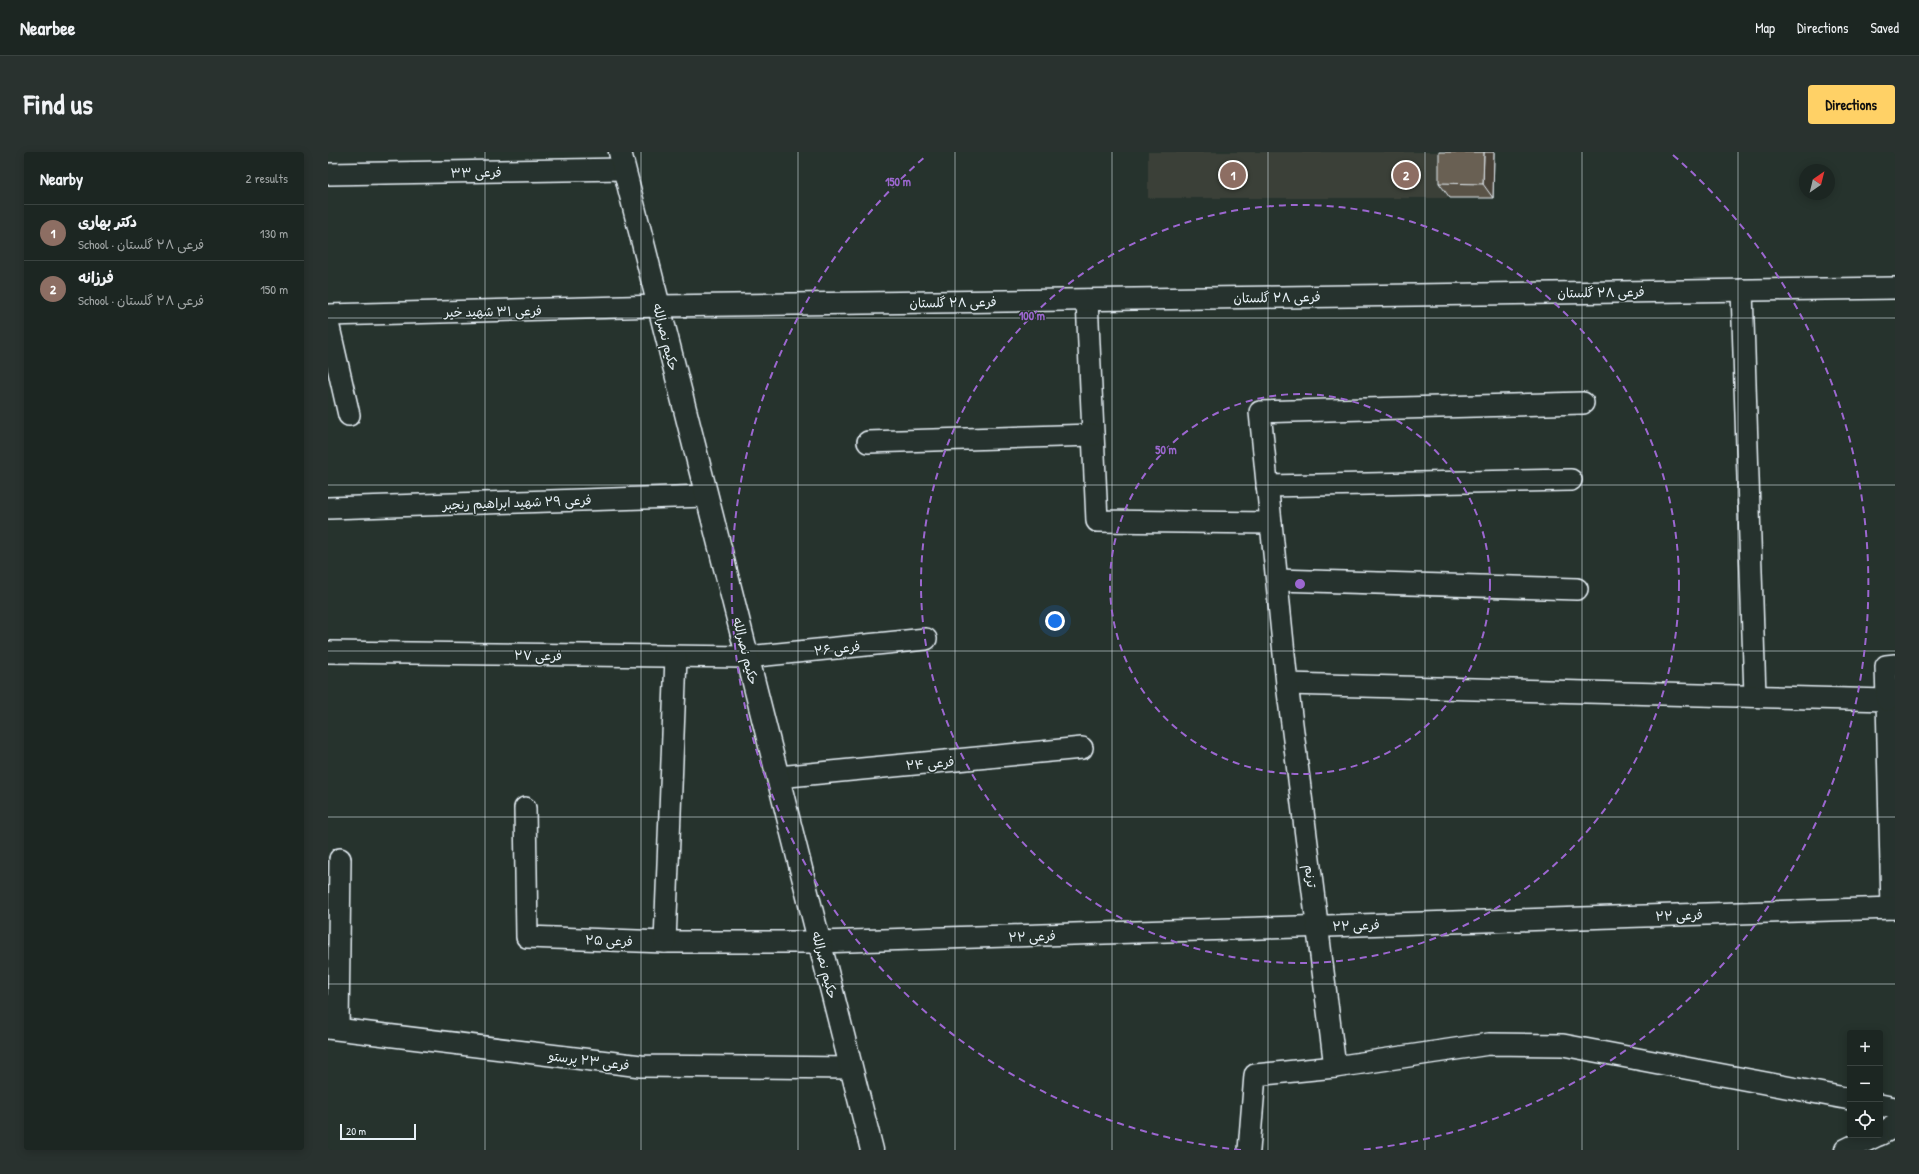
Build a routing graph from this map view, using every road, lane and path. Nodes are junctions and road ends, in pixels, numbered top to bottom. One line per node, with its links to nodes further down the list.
1 (622, 161): 2 (street, فرعی ۳۳); 6 (main road, حکیم نصرالله)
2 (328, 174)
3 (1895, 288): 4 (street, فرعی ۲۸ گلستان)
4 (1742, 290): 5 (street, فرعی ۲۸ گلستان); 26 (street)
5 (1087, 300): 6 (street, فرعی ۲۸ گلستان); 11 (street)
6 (658, 306): 7 (street, فرعی ۳۱ شهید خیر); 15 (main road, حکیم نصرالله)
7 (328, 315)
8 (328, 323): 10 (street)
9 (1583, 403): 14 (street, ترنم)
10 (349, 415)
11 (1093, 435): 12 (street); 17 (street)
12 (868, 442)
13 (1571, 480): 14 (street)
14 (1268, 486): 17 (street, ترنم)
15 (706, 496): 16 (street, فرعی ۲۹ شهید ابراهیم رنجبر); 23 (main road, حکیم نصرالله)
16 (328, 508)
17 (1271, 523): 18 (street, ترنم)
18 (1277, 580): 19 (street); 25 (street, ترنم)
19 (1577, 589)
20 (926, 639): 23 (street, فرعی ۲۶)
21 (328, 652): 22 (street, فرعی ۲۷)
22 (676, 657): 23 (street, فرعی ۲۷); 34 (street)
23 (747, 658): 29 (main road, حکیم نصرالله)
24 (1895, 665): 27 (street)
25 (1287, 684): 26 (street); 33 (street, ترنم)
26 (1756, 696): 27 (street)
27 (1887, 700): 32 (street)
28 (1082, 748): 29 (street, فرعی ۲۴)
29 (778, 777): 35 (main road, حکیم نصرالله)
30 (525, 808): 34 (street, فرعی ۲۵)
31 (340, 859): 36 (street)
32 (1894, 908): 33 (street, فرعی ۲۲)
33 (1318, 926): 35 (street, فرعی ۲۲); 37 (street, ترنم)
34 (665, 942): 35 (street, فرعی ۲۵)
35 (819, 942): 38 (main road, حکیم نصرالله)
36 (333, 1028): 38 (street, فرعی ۲۳ پرستو)
37 (1335, 1067): 39 (street); 46 (street)
38 (851, 1068): 45 (main road, حکیم نصرالله)
39 (1847, 1099)
40 (1883, 1106): 41 (street)
41 (1895, 1108)
42 (1895, 1126): 43 (main road)
43 (1883, 1132)
44 (1871, 1138): 47 (main road)
45 (872, 1150)
46 (1249, 1150)
47 (1846, 1150)

